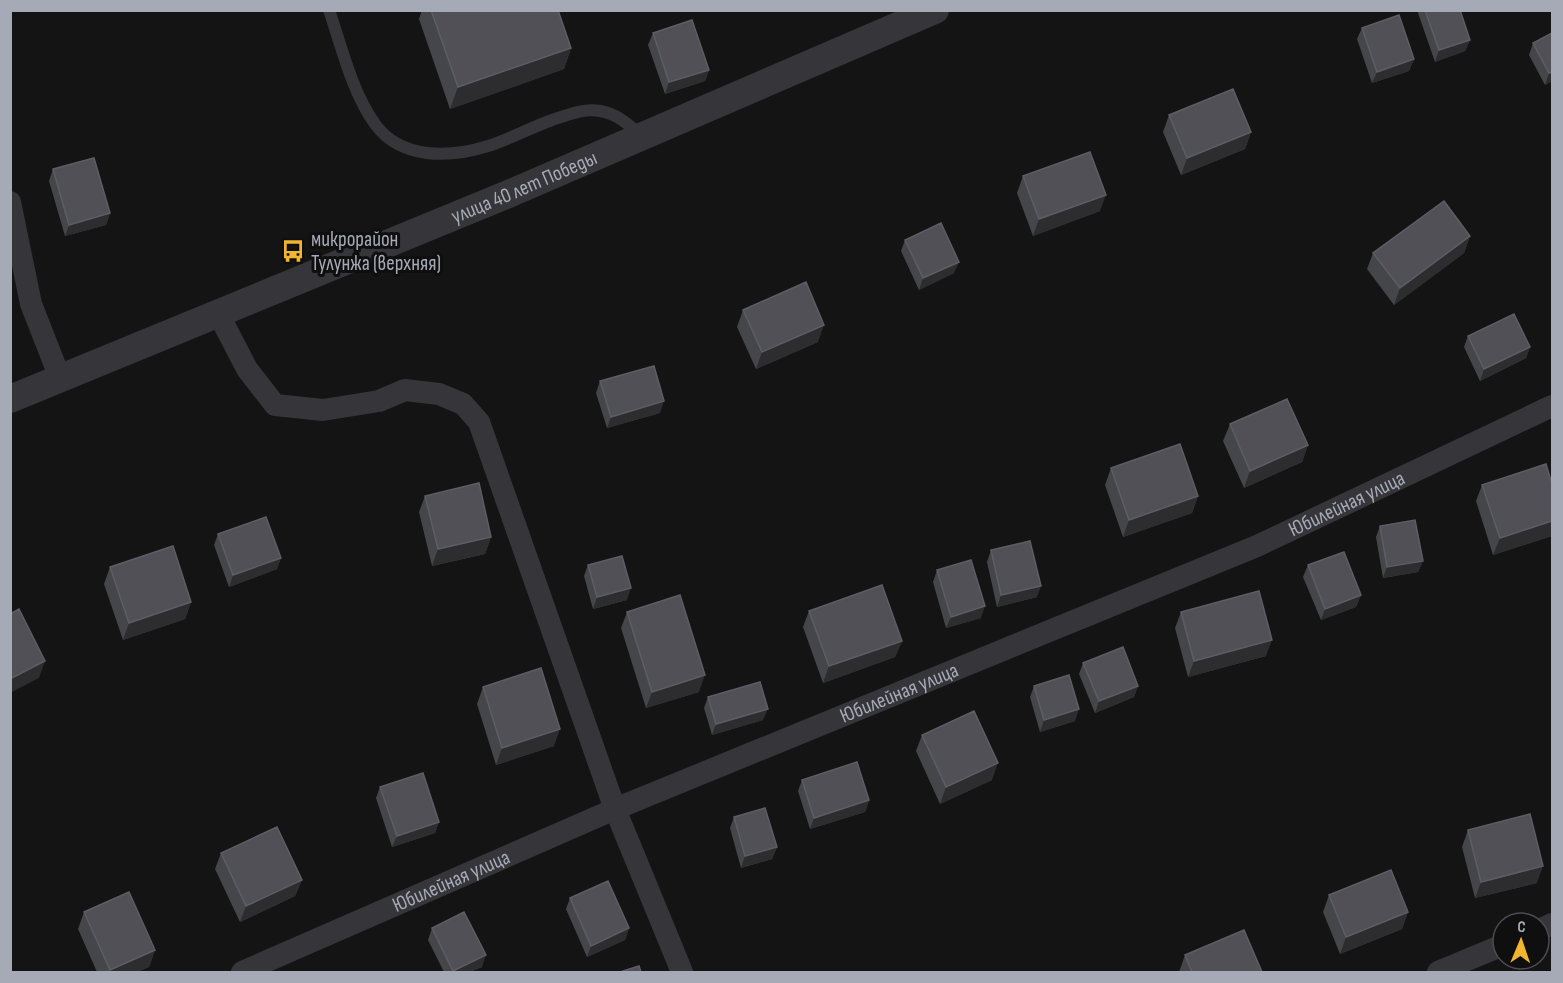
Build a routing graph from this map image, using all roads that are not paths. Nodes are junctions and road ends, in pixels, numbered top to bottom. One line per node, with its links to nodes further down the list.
1 (329, 10): 3 (lane)
2 (935, 10): 3 (street, улица 40 лет Победы)
3 (643, 137): 5 (street, улица 40 лет Победы)
4 (10, 202): 6 (street)
5 (218, 313): 6 (street, улица 40 лет Победы); 9 (street)
6 (60, 378): 7 (street, улица 40 лет Победы)
7 (10, 399)
8 (1552, 406): 9 (street, Юбилейная улица)
9 (615, 809): 11 (street, Юбилейная улица); 12 (street)
10 (1491, 950): 13 (street)
11 (242, 972)
12 (682, 972)
13 (1438, 972)

